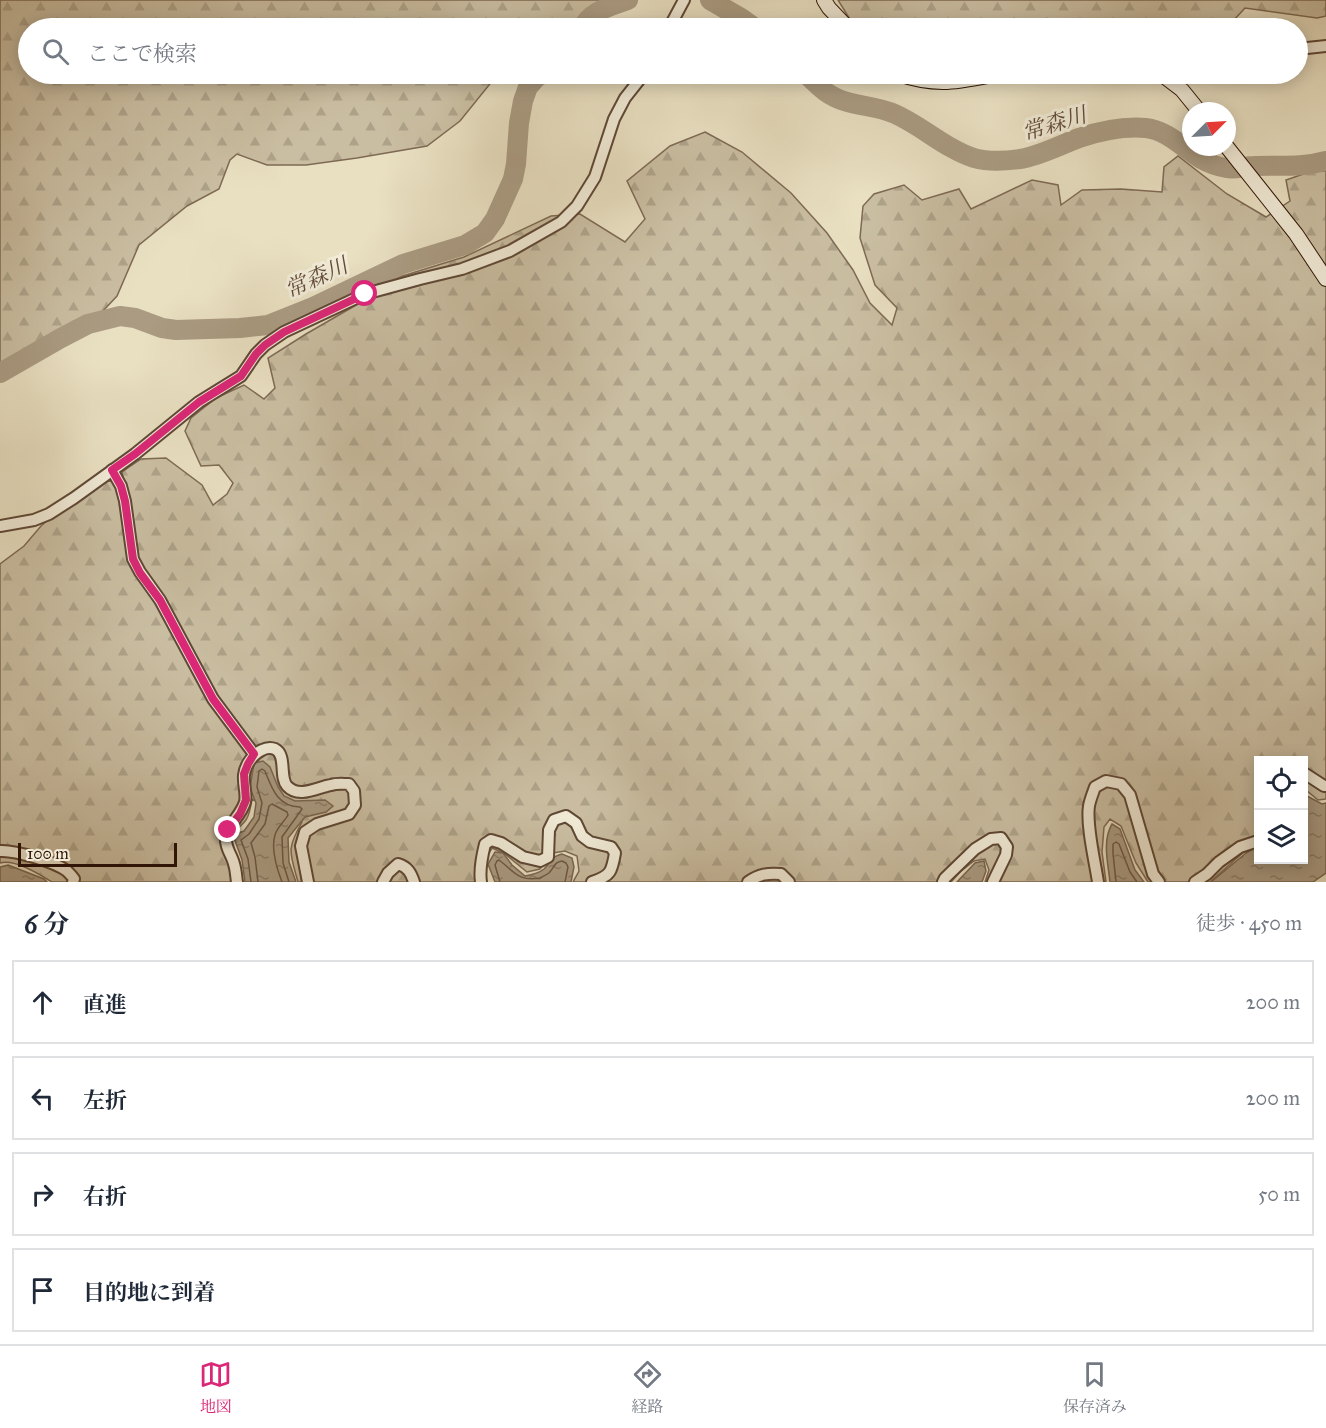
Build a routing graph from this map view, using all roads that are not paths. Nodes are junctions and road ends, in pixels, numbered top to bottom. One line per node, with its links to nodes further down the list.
1 (684, 0): 3 (street)
2 (824, 0): 4 (main road)
3 (674, 18)
4 (839, 18)
5 (1326, 46): 6 (street)
6 (1308, 48)
7 (636, 84): 12 (street)
8 (1174, 84): 9 (main road)
9 (1192, 102)
10 (1235, 156): 11 (main road)
11 (1326, 279)
12 (112, 470): 13 (street); 14 (street)
13 (0, 526)
14 (254, 754): 20 (street); 21 (street)
15 (1308, 776): 16 (street)
16 (1326, 786)
17 (1254, 842): 32 (street)
18 (0, 851): 19 (street)
19 (74, 882)
20 (237, 882)
21 (308, 882)
22 (383, 882): 23 (street)
23 (414, 882)
24 (481, 882): 25 (street)
25 (592, 882)
26 (748, 882): 27 (street)
27 (789, 882)
28 (943, 882): 29 (street)
29 (993, 882)
30 (1098, 882): 31 (street)
31 (1159, 882)
32 (1195, 882)

